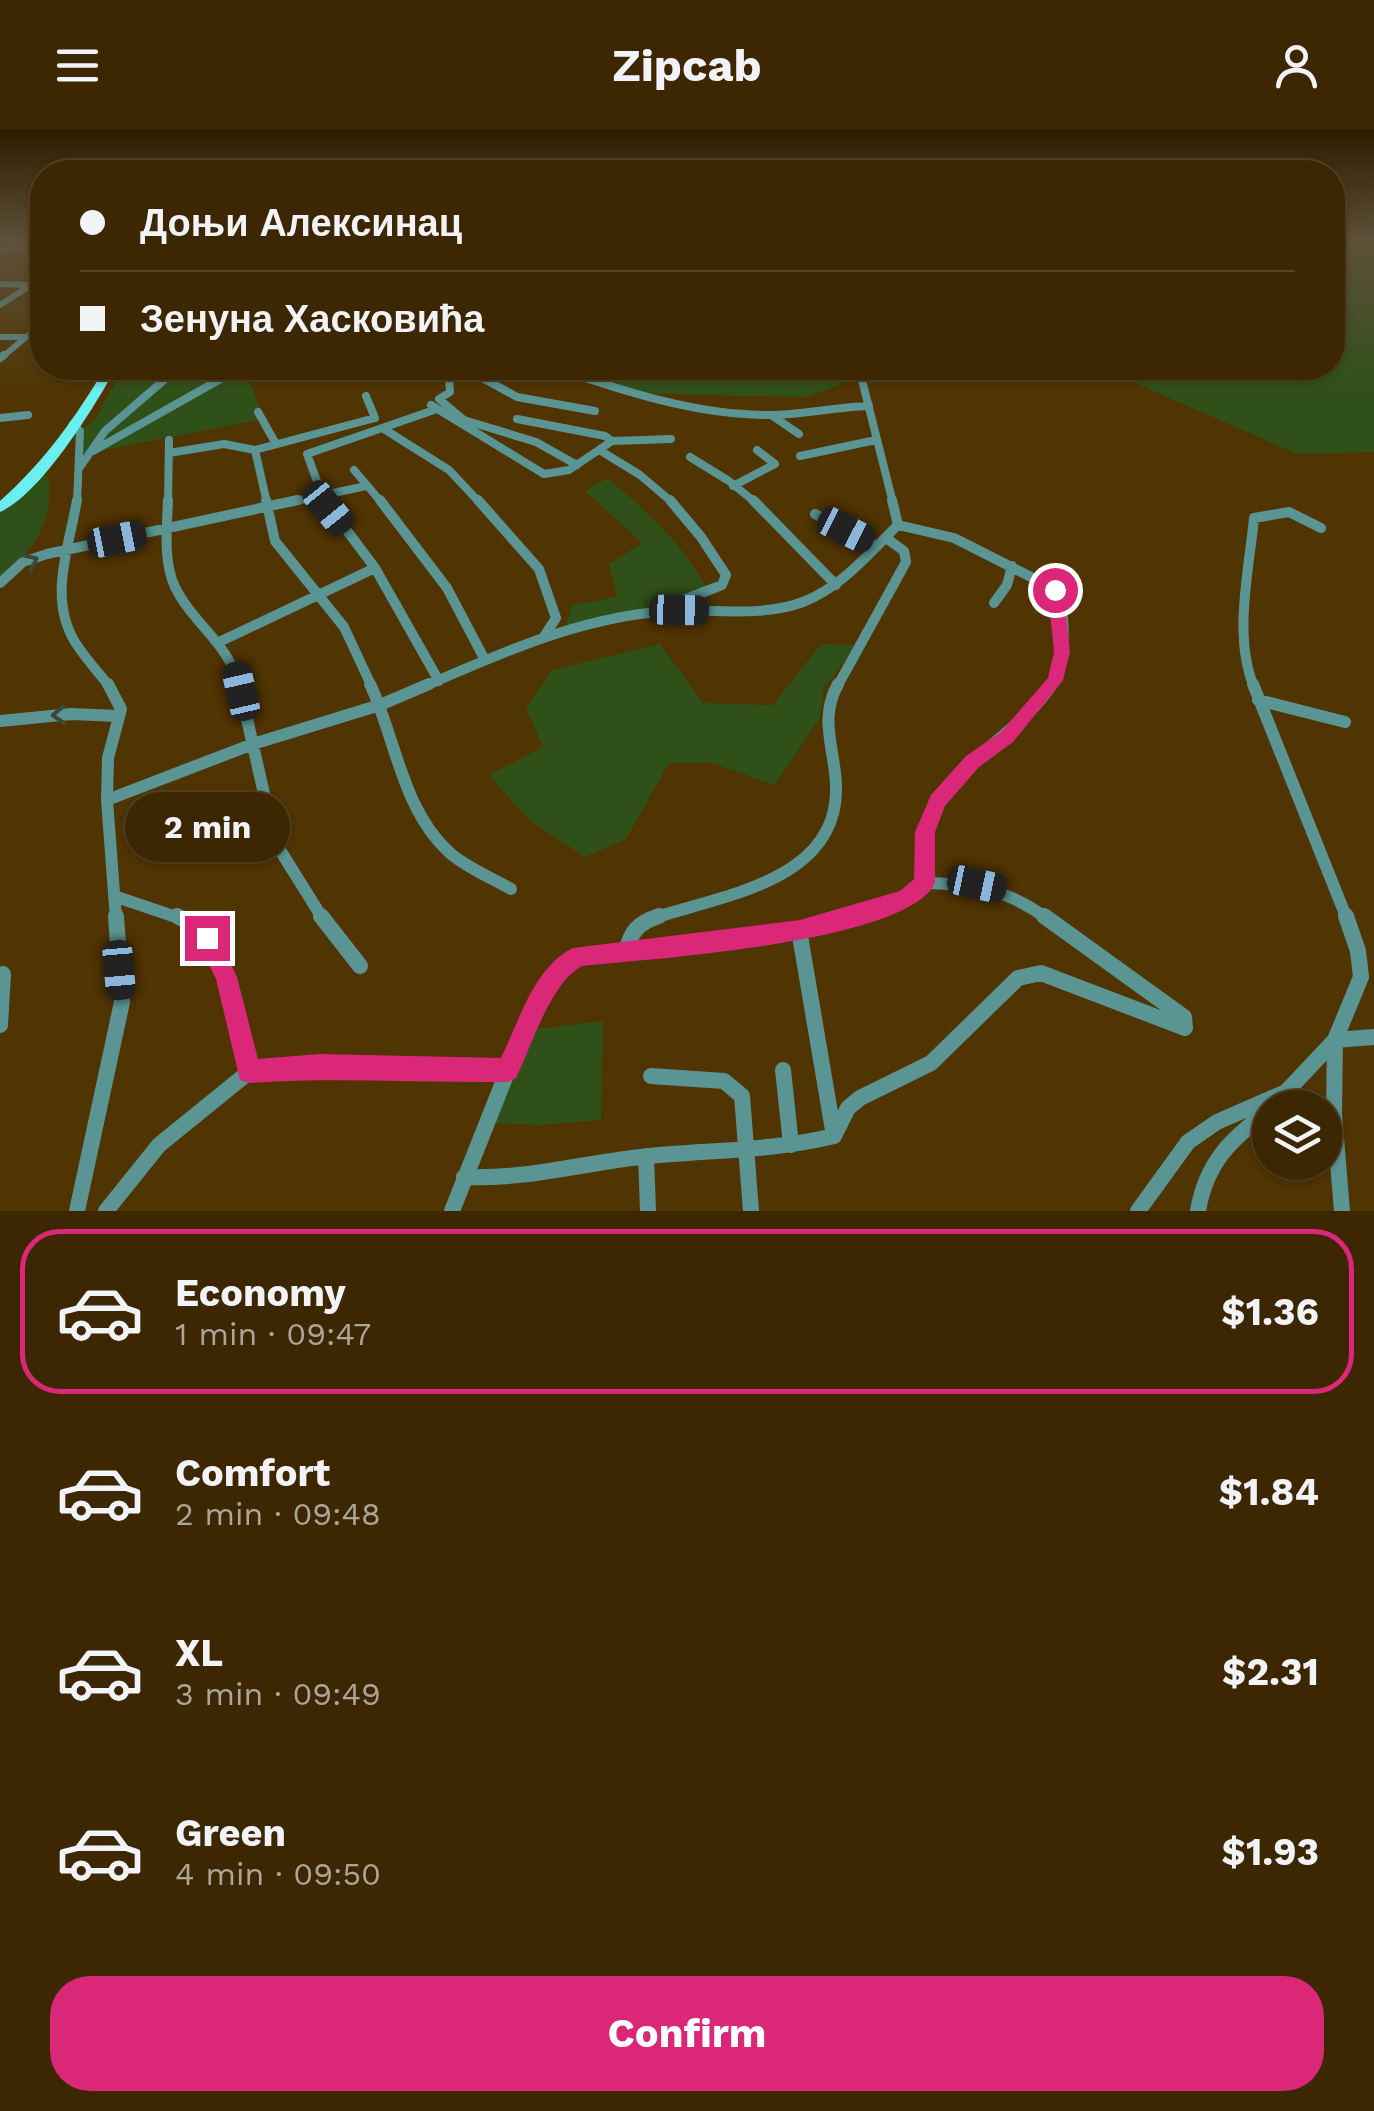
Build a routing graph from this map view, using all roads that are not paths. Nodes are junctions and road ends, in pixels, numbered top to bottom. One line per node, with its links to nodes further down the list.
1 (30, 333): 2 (street)
2 (26, 336): 3 (street); 4 (street)
3 (0, 337)
4 (0, 358)
5 (102, 380): 20 (main road)
6 (164, 380): 30 (street)
7 (219, 380): 30 (street)
8 (450, 380): 35 (street)
9 (487, 380): 15 (street)
10 (591, 380): 16 (street)
11 (862, 380): 13 (street)
12 (366, 396): 27 (street)
13 (869, 406): 16 (street); 25 (street)
14 (258, 412): 27 (street)
15 (595, 412)
16 (771, 414): 22 (street)
17 (28, 415): 18 (street)
18 (0, 418)
19 (517, 418): 26 (street)
20 (73, 424): 36 (street); 41 (main road)
21 (384, 429): 35 (street); 40 (street); 56 (street)
22 (799, 434)
23 (671, 439): 26 (street)
24 (169, 440): 32 (street)
25 (876, 440): 33 (street); 44 (street)
26 (612, 441): 31 (street)
27 (276, 444): 28 (street)
28 (254, 450): 32 (street); 42 (street)
29 (756, 450): 39 (street)
30 (92, 451): 36 (street)
31 (601, 451): 35 (street); 55 (street)
32 (170, 454): 46 (street)
33 (800, 456)
34 (690, 457): 39 (street)
35 (578, 464)
36 (80, 467): 48 (street)
37 (354, 470): 38 (street)
38 (366, 486): 40 (street); 58 (street)
39 (733, 486): 52 (street)
40 (322, 496): 42 (street); 50 (street)
41 (0, 508)
42 (267, 508): 46 (street); 53 (street)
43 (814, 514): 47 (street)
44 (898, 525): 47 (street); 49 (street)
45 (1321, 528): 60 (street)
46 (167, 529): 48 (street); 57 (street)
47 (881, 542): 52 (street); 71 (street)
48 (66, 549): 51 (street, one-way to 48); 62 (street)
49 (1012, 566): 54 (street); 67 (street)
50 (375, 568): 53 (street); 59 (street)
51 (0, 582)
52 (836, 586): 55 (street)
53 (320, 592): 57 (street); 61 (street)
54 (994, 603)
55 (656, 612): 56 (street)
56 (545, 635): 58 (street)
57 (217, 643): 65 (street)
58 (485, 660): 59 (street)
59 (439, 681): 61 (street)
60 (1258, 700): 64 (street); 76 (street)
61 (380, 704): 65 (street); 68 (street)
62 (119, 716): 63 (street, one-way to 63); 66 (street)
63 (0, 721)
64 (1344, 722)
65 (253, 744): 66 (street); 72 (street)
66 (106, 800): 69 (street)
67 (924, 883): 70 (street); 84 (street)
68 (511, 889)
69 (114, 896): 79 (street); 89 (street)
70 (800, 930): 71 (street); 84 (street)
71 (626, 952): 77 (street)
72 (360, 966)
73 (2, 974): 74 (street)
74 (0, 1025)
75 (1374, 1037): 76 (street)
76 (1335, 1040): 81 (street); 96 (street)
77 (508, 1070): 79 (street); 88 (street)
78 (782, 1070): 85 (street)
79 (249, 1072): 90 (street)
80 (651, 1076): 86 (street)
81 (1288, 1090)
82 (1252, 1107): 94 (street)
83 (1252, 1124): 95 (street)
84 (834, 1136): 85 (street)
85 (791, 1145): 86 (street)
86 (746, 1148): 87 (street); 93 (street)
87 (646, 1156): 88 (street); 92 (street)
88 (464, 1176): 91 (street)
89 (77, 1211)
90 (106, 1211)
91 (452, 1211)
92 (648, 1211)
93 (751, 1211)
94 (1138, 1211)
95 (1198, 1211)
96 (1342, 1211)

